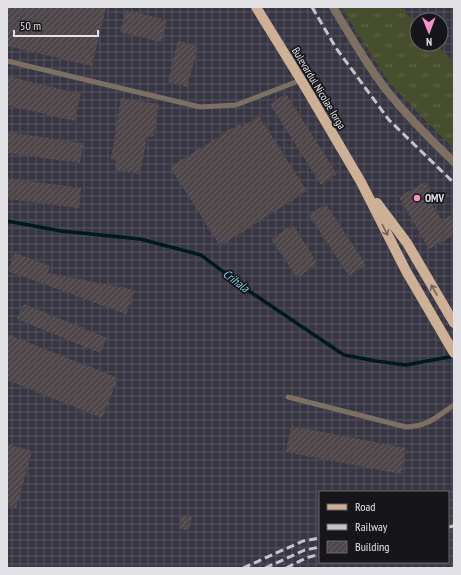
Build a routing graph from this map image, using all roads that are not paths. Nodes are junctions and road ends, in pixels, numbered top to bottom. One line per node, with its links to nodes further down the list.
1 (256, 7): 4 (main road, Bulevardul Nicolae Iorga)
2 (333, 7): 5 (street)
3 (7, 61): 4 (lane)
4 (301, 80): 6 (main road, Bulevardul Nicolae Iorga)
5 (454, 162)
6 (361, 182): 7 (main road, Bulevardul Nicolae Iorga, one-way to 6); 8 (main road, Bulevardul Nicolae Iorga, one-way to 8)
7 (454, 324)
8 (454, 353)
9 (288, 397): 10 (lane)
10 (454, 405)

